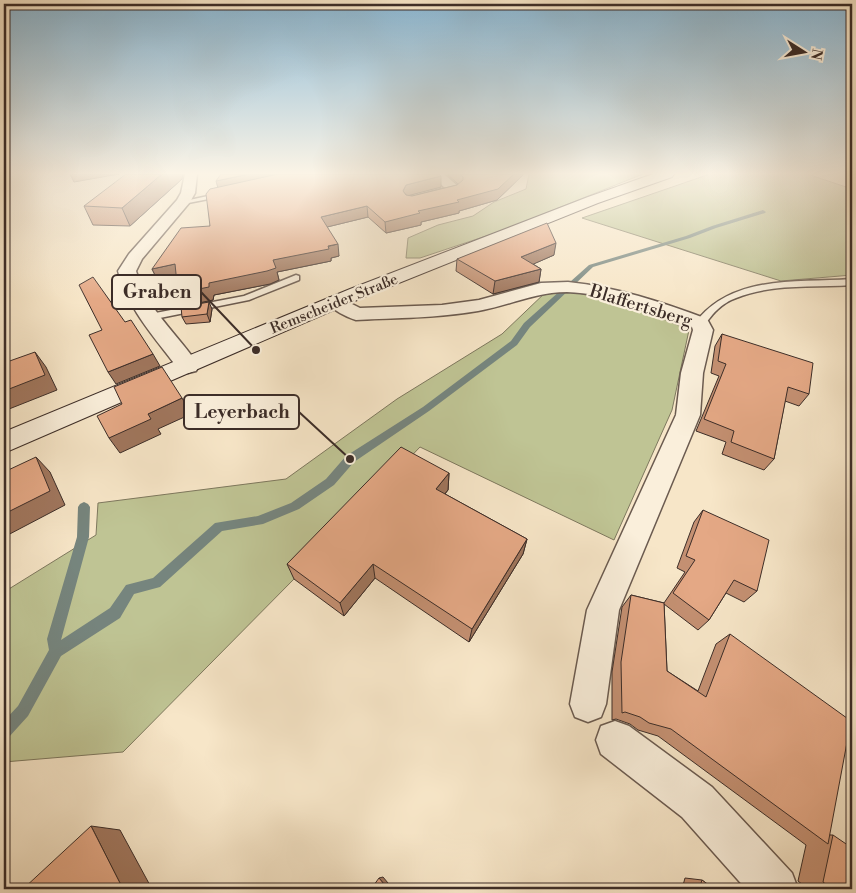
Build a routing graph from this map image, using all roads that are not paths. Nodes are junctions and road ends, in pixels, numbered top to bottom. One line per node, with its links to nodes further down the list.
1 (171, 216): 6 (street)
2 (555, 216): 5 (main road, Remscheider Straße)
3 (296, 278): 6 (lane)
4 (852, 282): 7 (lane)
5 (336, 302): 7 (street, Blaffertsberg); 8 (main road, Remscheider Straße)
6 (150, 317): 8 (street)
7 (700, 322): 10 (street, Blaffertsberg)
8 (188, 366): 9 (main road, Remscheider Straße)
9 (4, 443)
10 (588, 704)
11 (615, 740): 12 (street)
12 (776, 889)

